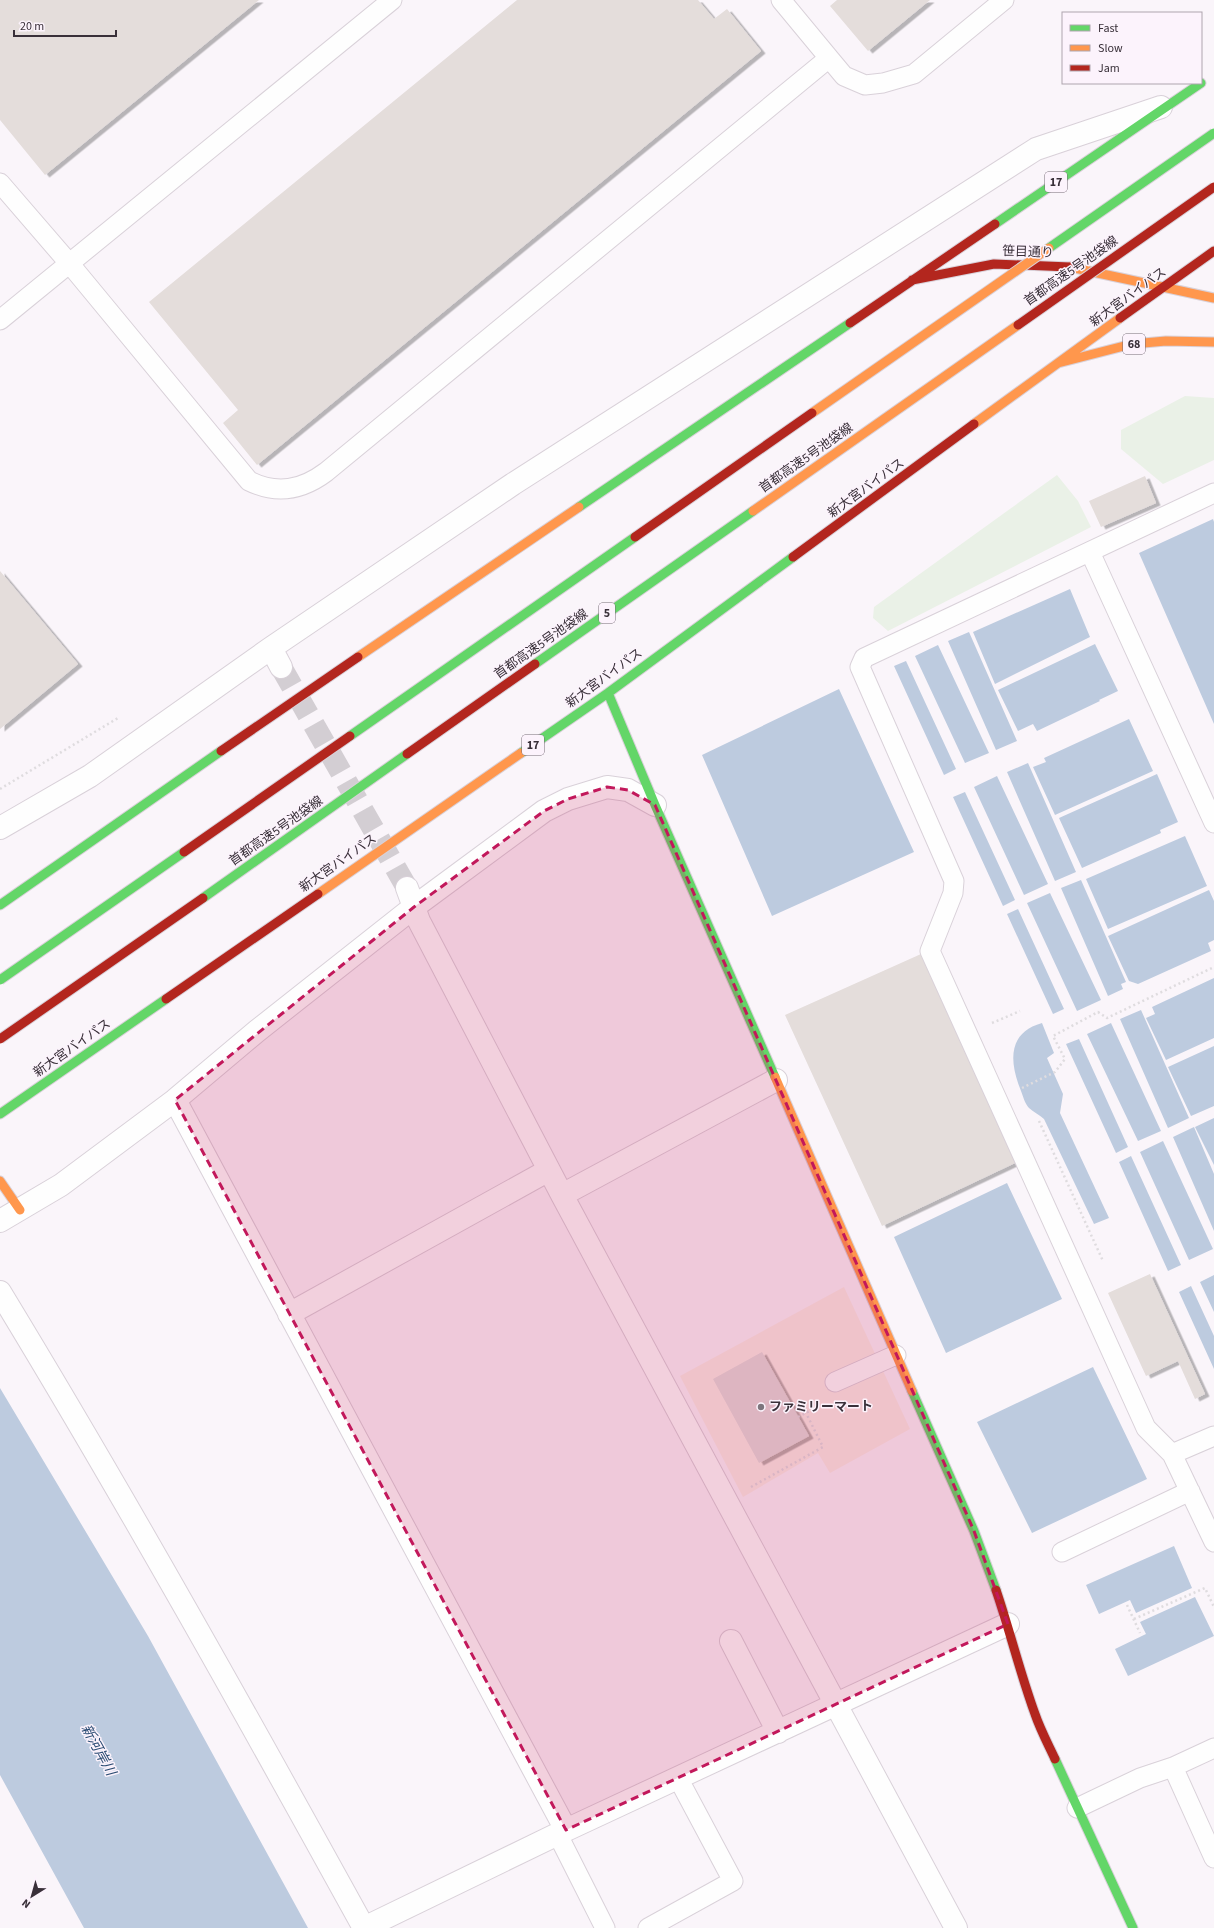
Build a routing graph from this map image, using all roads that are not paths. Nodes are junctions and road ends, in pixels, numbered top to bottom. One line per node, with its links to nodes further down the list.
1 (392, 0): 11 (lane)
2 (781, 0): 4 (lane)
3 (1004, 0): 4 (lane)
4 (829, 58): 11 (lane)
5 (1199, 84): 6 (main road, 17)
6 (1170, 104): 12 (main road, 17); 23 (street)
7 (1214, 133): 26 (main road, bridge)
8 (0, 183): 11 (lane)
9 (1214, 187): 27 (main road, 首都高速5号池袋線 / 5, bridge)
10 (1214, 251): 13 (main road, 新大宮バイパス / 17)
11 (69, 263): 15 (lane)
12 (912, 280): 13 (main road, 笹目通り); 25 (main road, 17)
13 (1164, 287): 14 (main road, 笹目通り); 17 (main road, 新大宮バイパス / 17)
14 (1214, 298)
15 (0, 320)
16 (1214, 342): 17 (main road, 68)
17 (1056, 364): 20 (main road, 新大宮バイパス / 17)
18 (1214, 493): 19 (lane)
19 (1090, 552): 22 (lane); 41 (lane)
20 (608, 692): 21 (main road); 30 (main road, 新大宮バイパス / 17)
21 (655, 805): 24 (street); 28 (main road)
22 (1214, 823)
23 (0, 828)
24 (410, 897): 29 (street); 31 (street)
25 (0, 905)
26 (0, 980)
27 (0, 1039)
28 (776, 1080): 33 (street); 38 (main road)
29 (175, 1100): 34 (street); 37 (street)
30 (0, 1114)
31 (549, 1170): 33 (street); 37 (street)
32 (0, 1181): 34 (main road)
33 (562, 1195): 47 (street)
34 (20, 1210): 35 (street)
35 (0, 1221)
36 (0, 1292): 55 (street)
37 (289, 1314): 53 (street)
38 (896, 1356): 39 (lane); 45 (main road)
39 (836, 1382)
40 (1214, 1436): 41 (lane)
41 (1172, 1454): 42 (lane)
42 (1190, 1491): 43 (lane); 44 (lane)
43 (1214, 1542)
44 (1062, 1552)
45 (1008, 1624): 47 (street); 52 (main road)
46 (731, 1641): 48 (street)
47 (836, 1705): 48 (street); 58 (street)
48 (778, 1732): 51 (street)
49 (1214, 1748): 50 (lane)
50 (1173, 1767): 52 (lane); 54 (lane)
51 (678, 1778): 53 (street); 57 (lane)
52 (1077, 1808): 59 (main road)
53 (562, 1832): 55 (street); 56 (lane)
54 (1214, 1858)
55 (364, 1928)
56 (605, 1928)
57 (648, 1928)
58 (956, 1928)
59 (1133, 1928)

